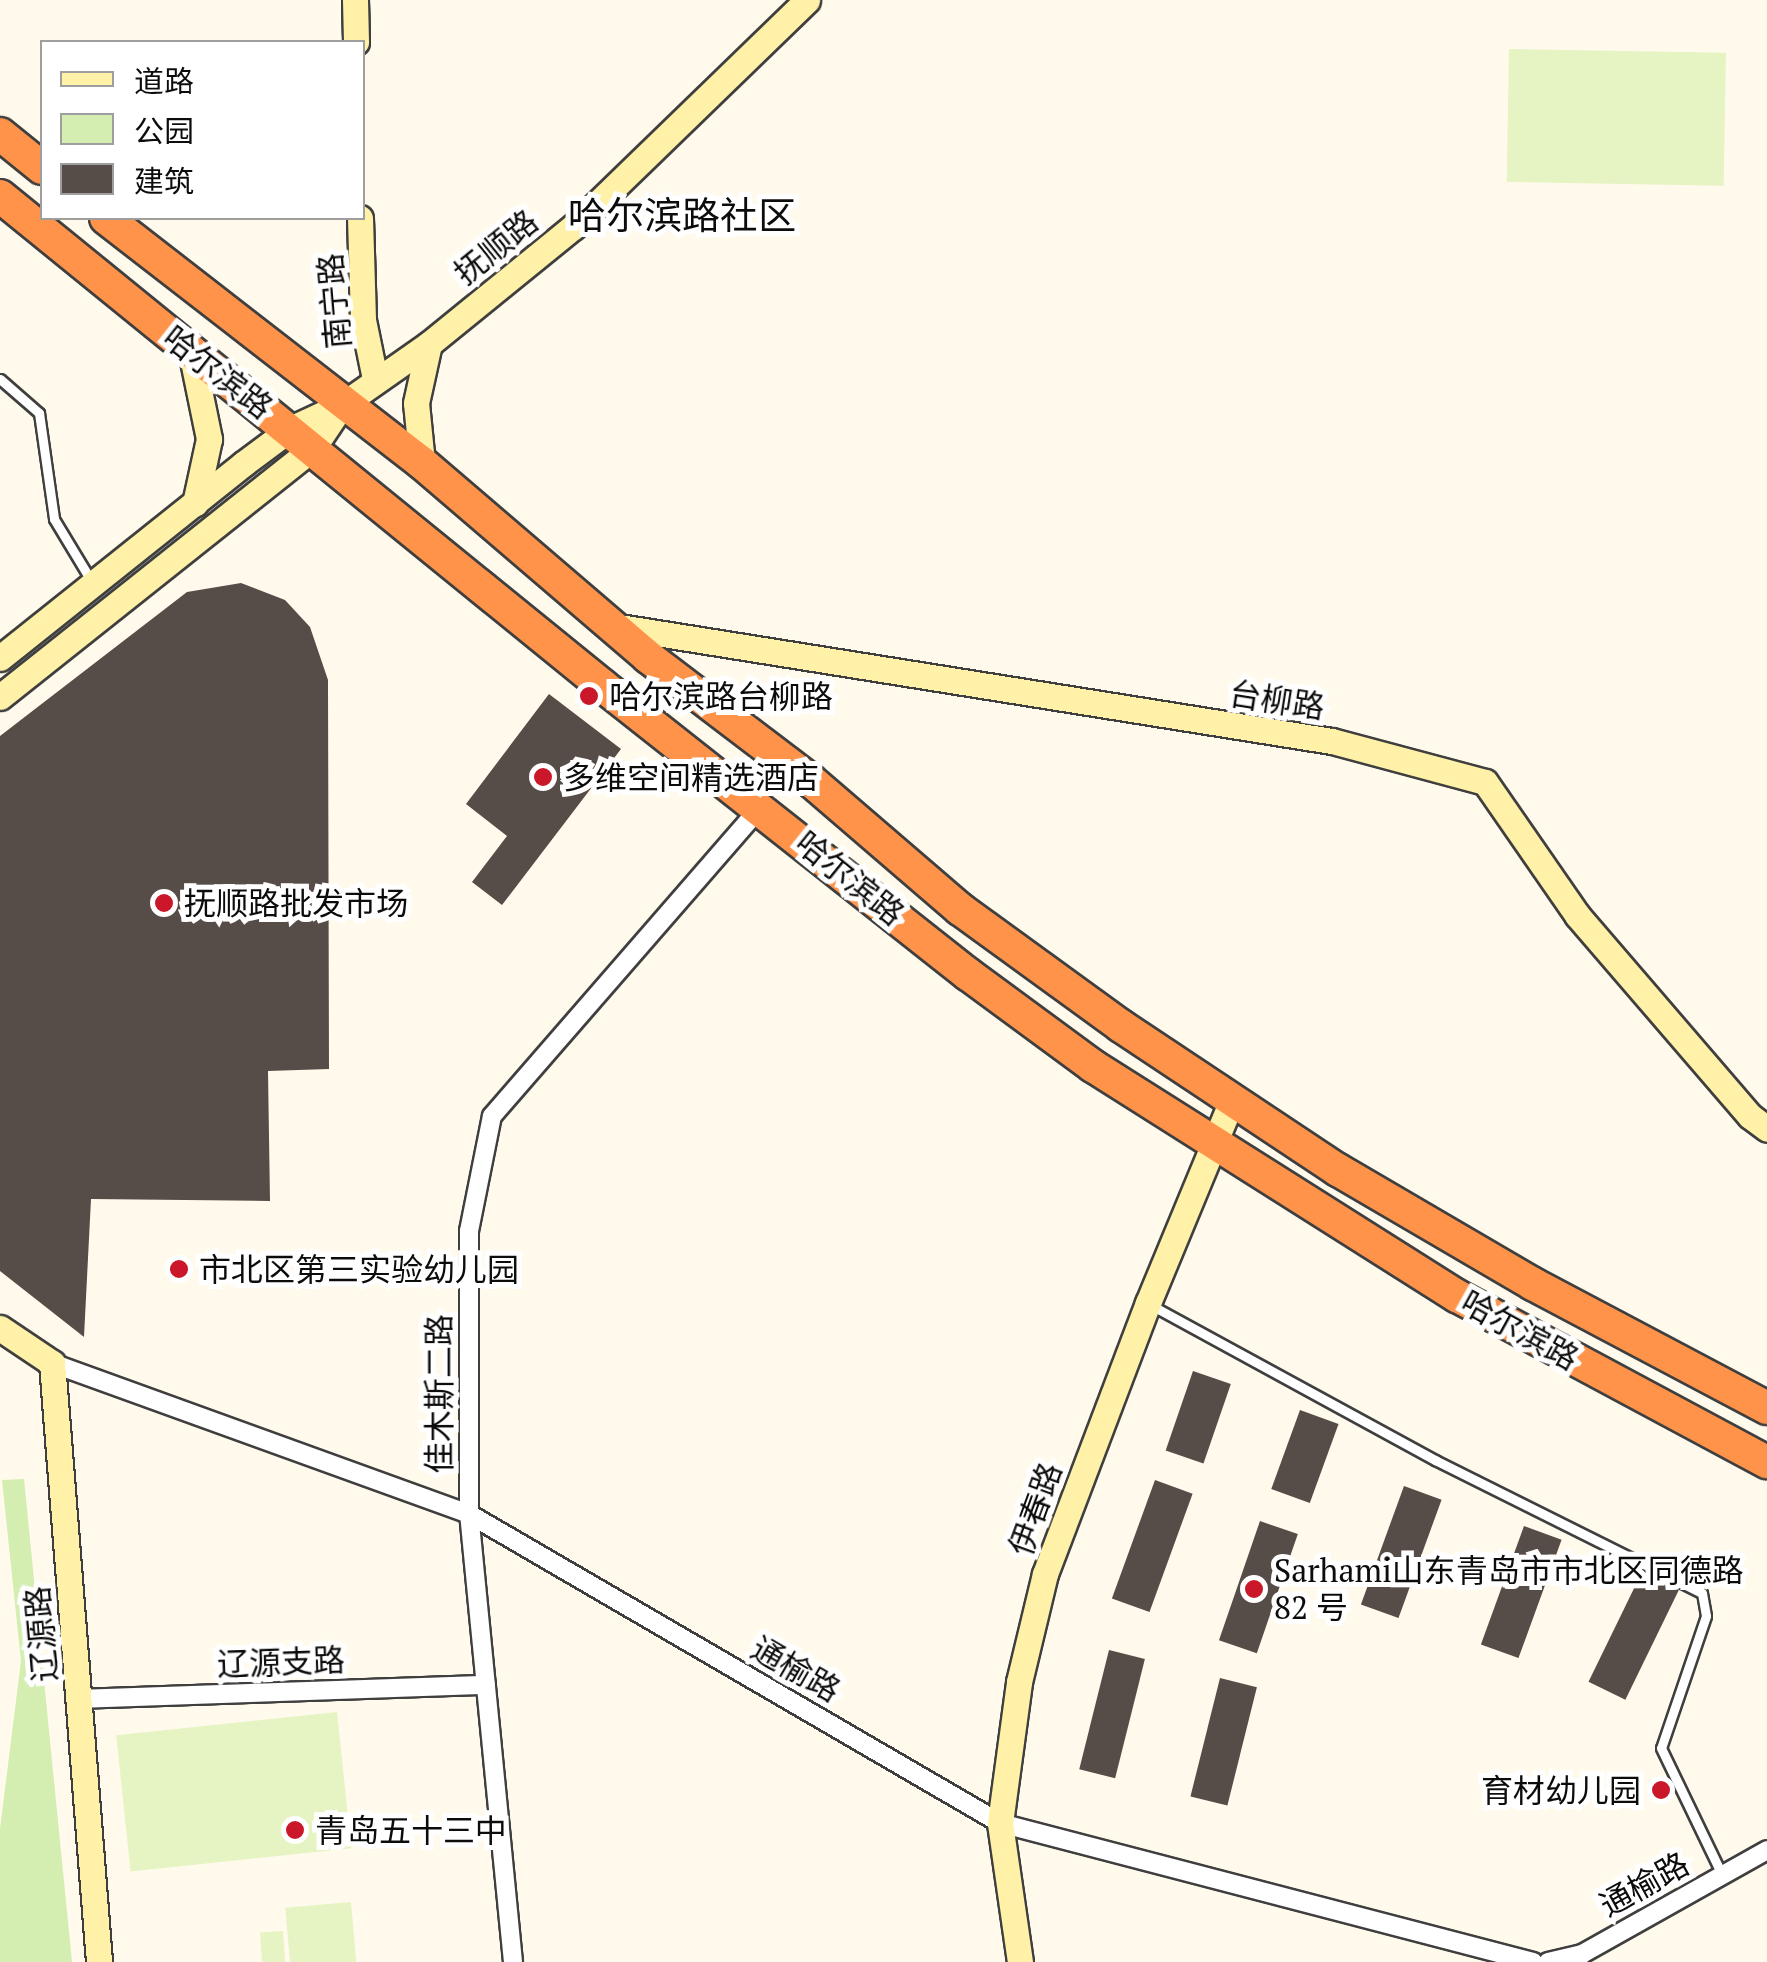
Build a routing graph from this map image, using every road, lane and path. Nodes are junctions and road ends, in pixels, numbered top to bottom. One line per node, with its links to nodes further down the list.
1 (354, 0): 3 (street)
2 (807, 0): 9 (street, 抚顺路)
3 (356, 40)
4 (0, 134): 5 (highway)
5 (40, 166)
6 (0, 196): 10 (highway, 哈尔滨路)
7 (109, 220): 13 (highway, 哈尔滨路)
8 (360, 220): 12 (street, 南宁路)
9 (429, 344): 12 (street, 抚顺路); 15 (street)
10 (191, 351): 14 (highway, 哈尔滨路); 16 (street)
11 (0, 379): 17 (lane)
12 (374, 379): 13 (street, 抚顺路)
13 (342, 404): 14 (street, 抚顺路); 15 (highway, 哈尔滨路)
14 (302, 438): 16 (street, 抚顺路); 20 (street, 抚顺路); 21 (highway, 哈尔滨路)
15 (422, 463): 18 (highway, 哈尔滨路)
16 (195, 504): 17 (street, 抚顺路)
17 (94, 584): 19 (street, 抚顺路)
18 (613, 626): 22 (highway, 哈尔滨路); 23 (street, 台柳路)
19 (0, 658)
20 (0, 696)
21 (762, 807): 24 (highway, 哈尔滨路); 30 (street, 佳木斯二路)
22 (1232, 1100): 24 (street, 伊春路); 28 (highway, 哈尔滨路)
23 (1767, 1129)
24 (1214, 1144): 25 (street, 伊春路); 29 (highway, 哈尔滨路)
25 (1148, 1303): 33 (street, 伊春路); 35 (lane)
26 (0, 1328): 27 (street)
27 (52, 1363): 30 (street, 通榆路); 32 (street, 辽源路)
28 (1767, 1408)
29 (1767, 1462)
30 (469, 1514): 31 (street, 佳木斯二路); 33 (street, 通榆路)
31 (486, 1685): 32 (street, 辽源支路); 37 (street, 佳木斯二路)
32 (78, 1699): 36 (street, 辽源路)
33 (1000, 1822): 38 (street, 伊春路); 39 (street, 通榆路)
34 (1767, 1850): 35 (street, 通榆路)
35 (1722, 1875): 40 (street, 通榆路)
36 (99, 1962)
37 (513, 1962)
38 (1020, 1962)
39 (1533, 1962)
40 (1548, 1962)

